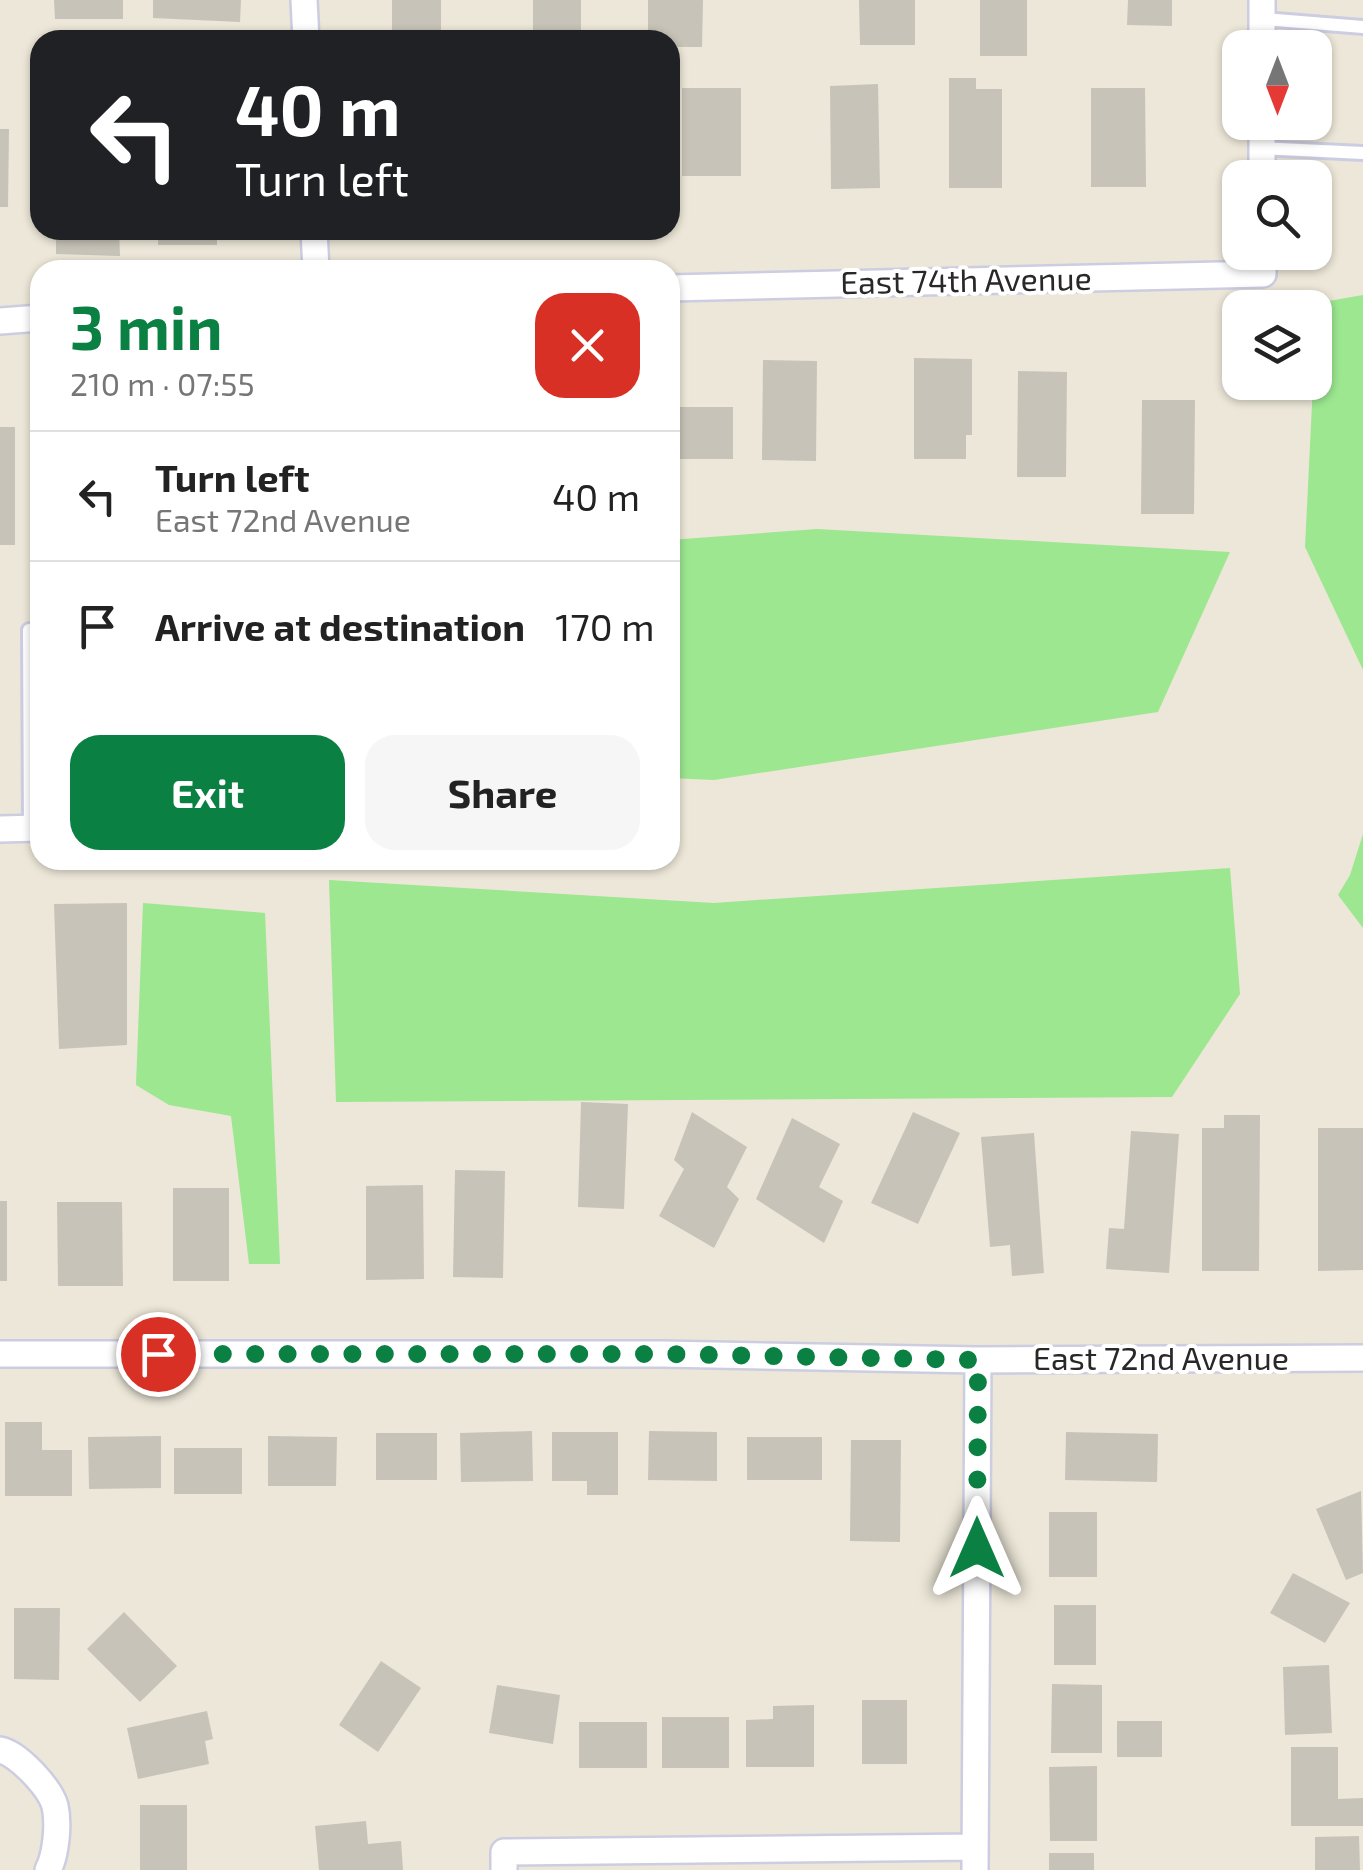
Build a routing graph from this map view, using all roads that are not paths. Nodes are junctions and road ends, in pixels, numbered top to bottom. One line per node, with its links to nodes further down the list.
1 (304, 0): 4 (street)
2 (1262, 10): 3 (lane)
3 (1363, 26)
4 (306, 30)
5 (1290, 140): 6 (lane)
6 (1363, 153)
7 (1222, 265): 8 (street, East 74th Avenue)
8 (680, 288)
9 (30, 319): 10 (street)
10 (0, 321)
11 (29, 630): 12 (lane)
12 (30, 663)
13 (0, 829): 14 (street)
14 (30, 829)
15 (0, 1354): 17 (street, East 72nd Avenue)
16 (1363, 1358): 17 (street, East 72nd Avenue)
17 (978, 1360): 19 (street)
18 (0, 1750): 20 (street)
19 (975, 1858): 21 (street)
20 (48, 1870)
21 (504, 1870)

